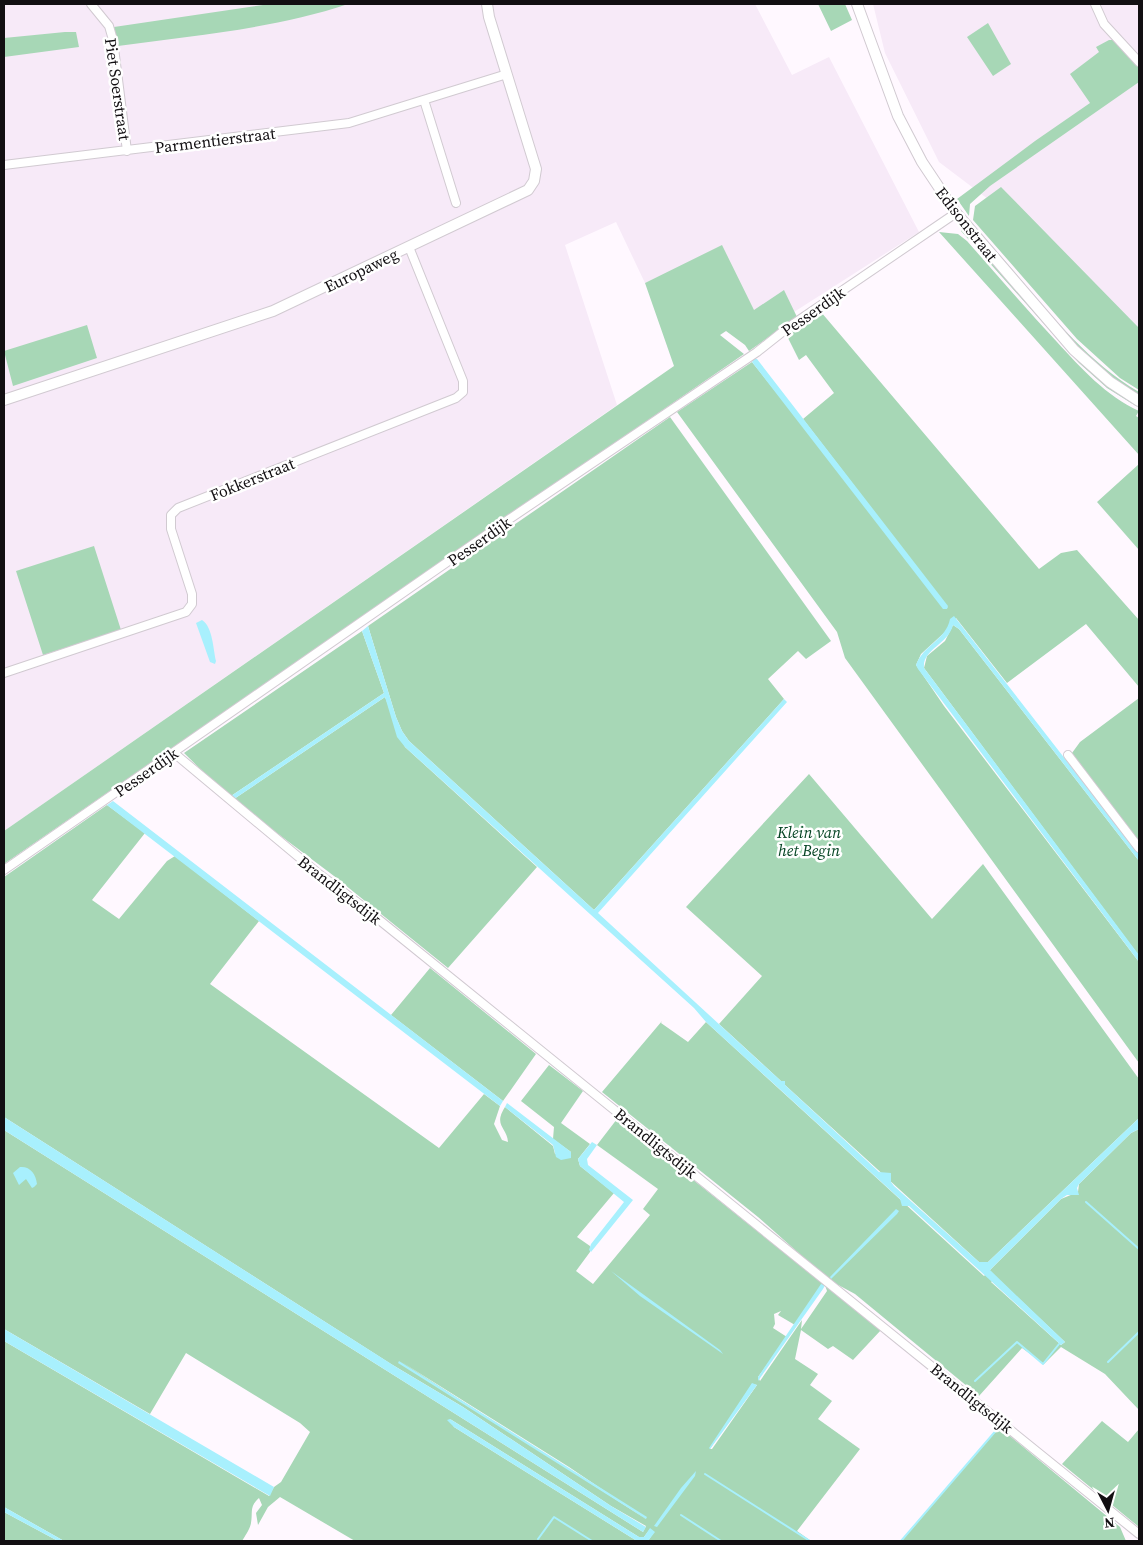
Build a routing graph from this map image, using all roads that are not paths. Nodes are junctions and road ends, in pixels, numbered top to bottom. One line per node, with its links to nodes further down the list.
1 (91, 4): 8 (street, Piet Soerstraat)
2 (487, 4): 6 (main road, Europaweg)
3 (857, 4): 11 (main road, Edisonstraat)
4 (1095, 4): 5 (street)
5 (1139, 62)
6 (507, 74): 7 (street, Parmentierstraat); 12 (main road, Europaweg)
7 (424, 100): 8 (street, Parmentierstraat); 10 (street)
8 (127, 151): 9 (street, Parmentierstraat)
9 (4, 165)
10 (456, 203)
11 (956, 213): 14 (main road, Edisonstraat); 16 (street, Pesserdijk)
12 (409, 247): 13 (main road, Europaweg); 15 (street, Fokkerstraat)
13 (4, 400)
14 (1139, 401)
15 (4, 673)
16 (174, 753): 19 (street, Pesserdijk); 20 (street, Brandligtsdijk)
17 (1068, 755): 18 (street)
18 (1139, 848)
19 (4, 870)
20 (1139, 1534)

